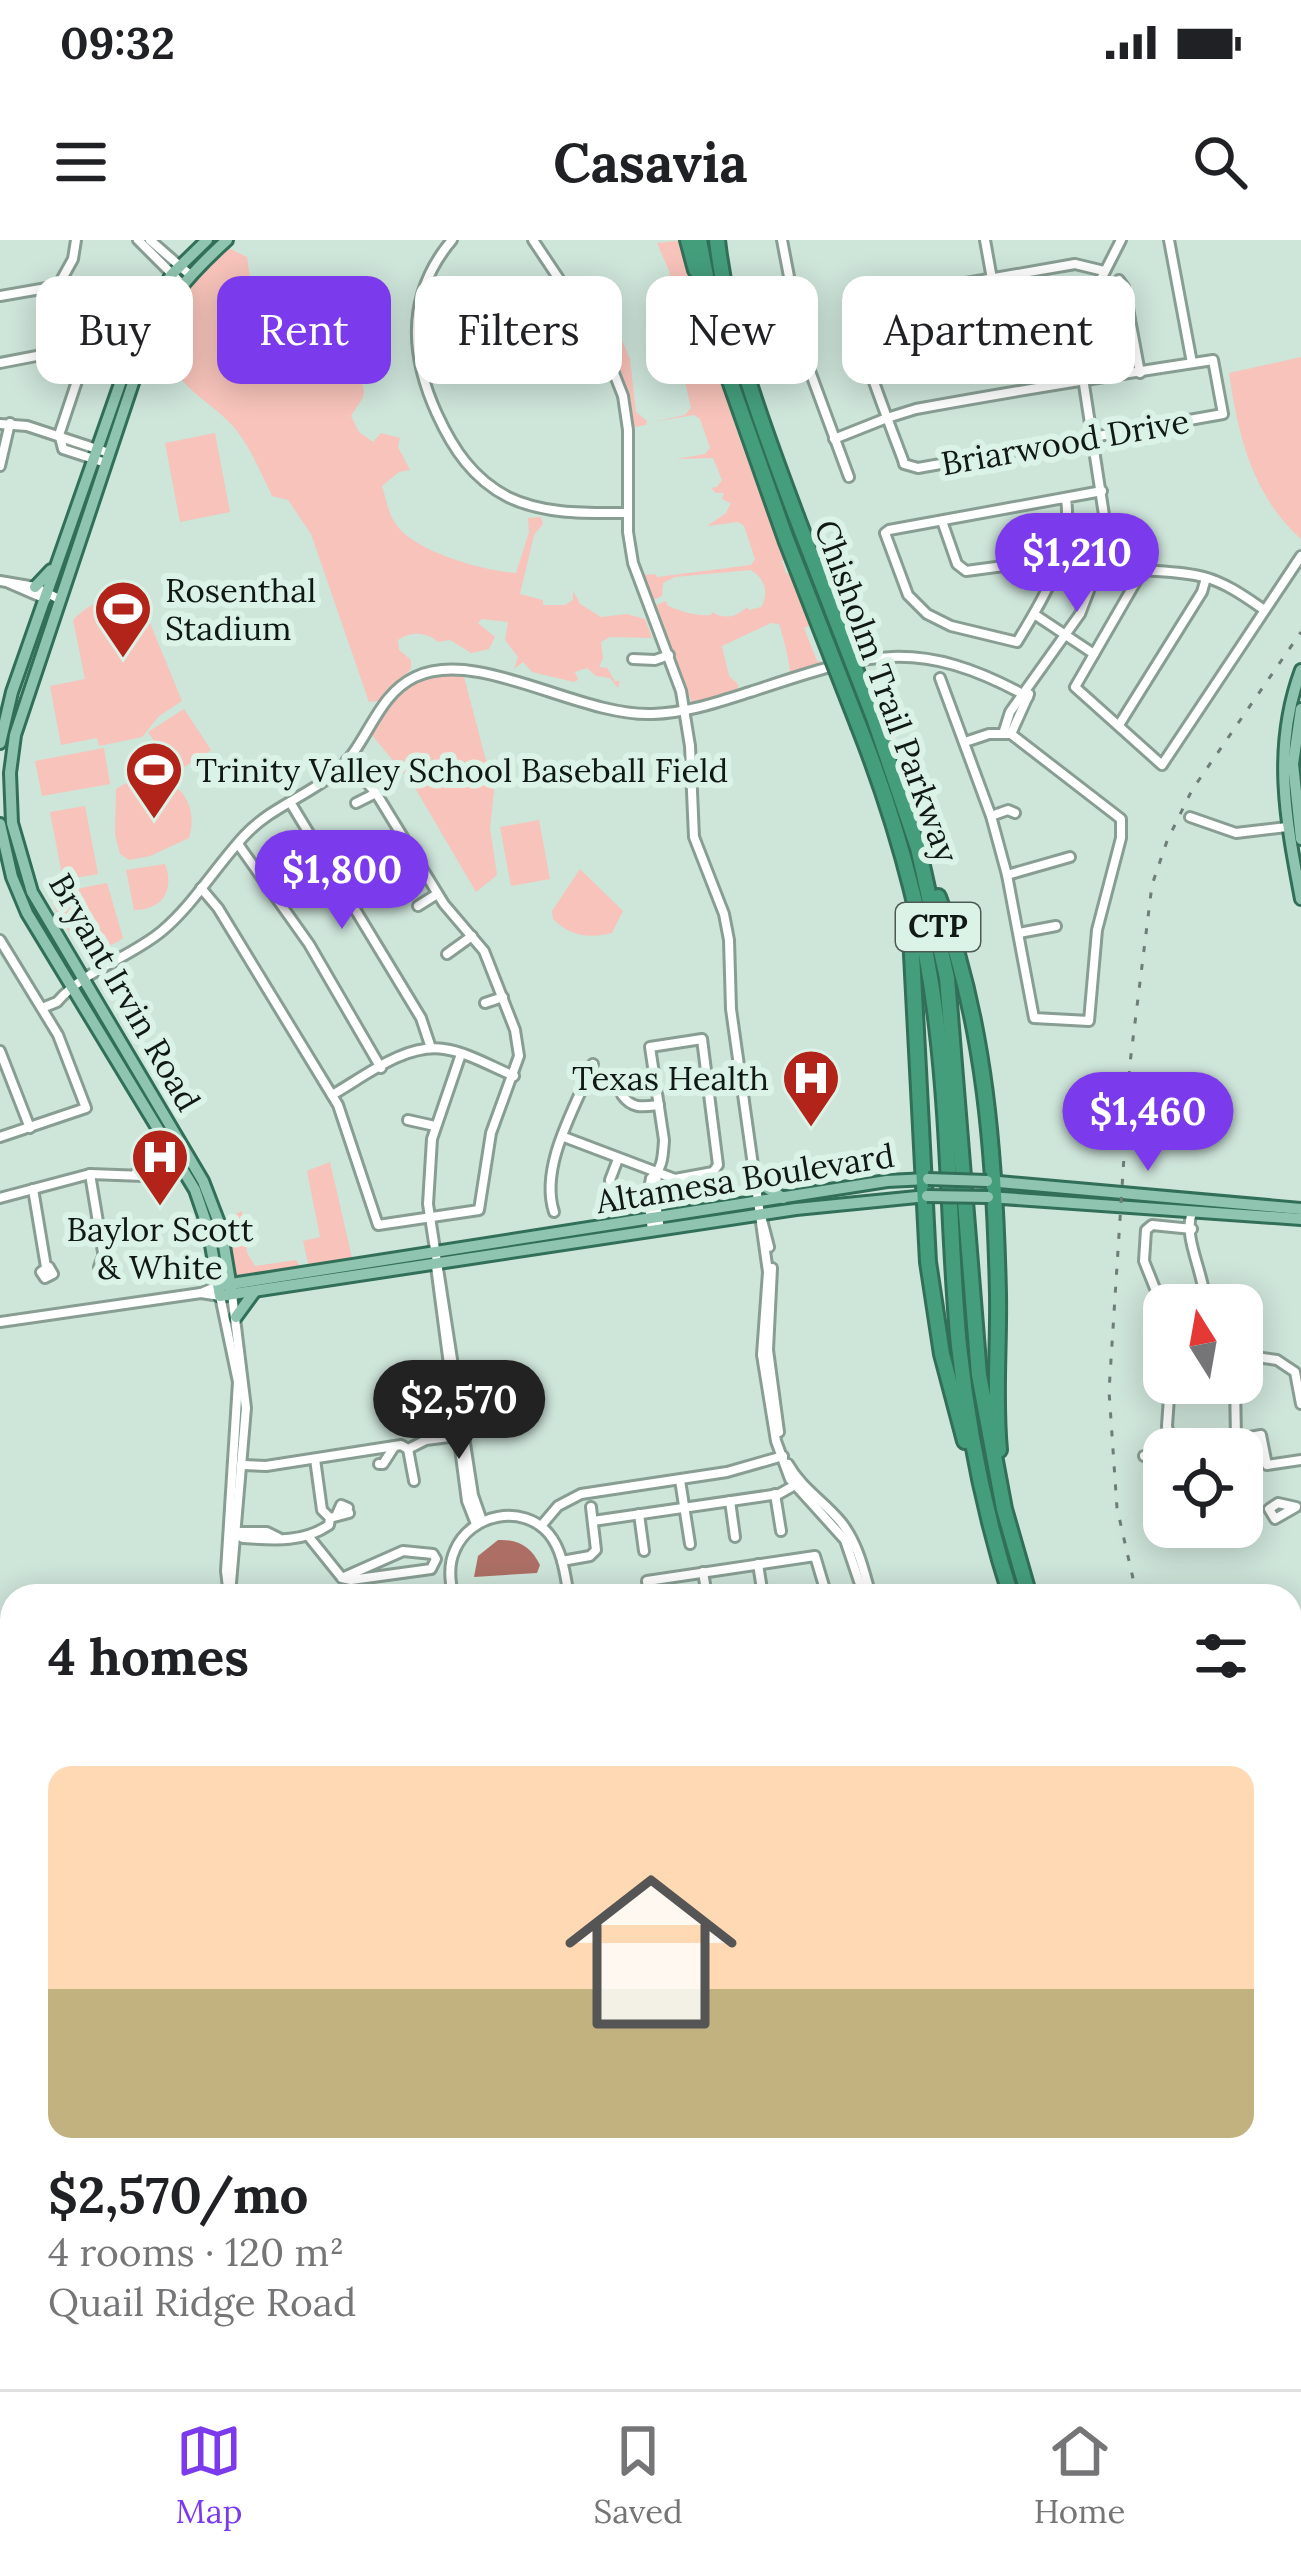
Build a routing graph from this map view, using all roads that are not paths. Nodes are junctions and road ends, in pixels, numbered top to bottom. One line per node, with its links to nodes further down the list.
1 (76, 240): 23 (street)
2 (138, 240): 17 (street)
3 (151, 240): 17 (street)
4 (207, 240): 17 (main road, Bryant Irvin Road)
5 (227, 240): 17 (main road, Bryant Irvin Road)
6 (452, 240): 47 (street)
7 (533, 240): 47 (street)
8 (688, 240): 18 (highway)
9 (700, 240): 19 (highway, Chisholm Trail Parkway / CTP)
10 (718, 240): 83 (highway, Chisholm Trail Parkway / CTP, bridge)
11 (782, 240): 39 (street)
12 (985, 240): 20 (street)
13 (1130, 240): 15 (street)
14 (1169, 240): 27 (street)
15 (1120, 244): 16 (street)
16 (1104, 271): 21 (street); 22 (street)
17 (180, 274): 42 (main road, Bryant Irvin Road)
18 (699, 276)
19 (706, 276)
20 (991, 276)
21 (1009, 276)
22 (1102, 276)
23 (0, 296)
24 (1135, 352): 29 (street)
25 (36, 357): 26 (street)
26 (0, 363)
27 (1192, 363): 29 (street); 38 (street, Briarwood Drive)
28 (1135, 374): 29 (street)
29 (1140, 374)
30 (76, 384): 37 (street)
31 (731, 384): 74 (highway, Chisholm Trail Parkway / CTP, bridge)
32 (874, 384): 35 (street)
33 (1054, 384): 35 (street)
34 (1084, 384): 38 (street)
35 (887, 418): 38 (street, Briarwood Drive); 39 (street)
36 (5, 423): 37 (street); 43 (street)
37 (59, 435): 40 (street); 41 (street)
38 (1093, 436): 45 (street)
39 (834, 440): 44 (street)
40 (76, 441): 41 (street); 42 (street)
41 (72, 452): 42 (street)
42 (102, 456): 55 (main road, Bryant Irvin Road); 55 (main road, Bryant Irvin Road)
43 (0, 466)
44 (849, 477)
45 (1102, 491): 46 (street); 50 (street)
46 (1066, 498): 48 (street); 51 (street)
47 (628, 513): 60 (street)
48 (942, 521): 51 (street); 57 (street)
49 (1301, 556): 56 (street)
50 (1100, 562): 52 (street); 58 (street)
51 (1057, 567): 57 (street)
52 (1142, 571): 53 (street); 59 (street)
53 (1206, 578): 56 (street); 68 (street)
54 (4, 582): 55 (street); 55 (street)
55 (47, 594): 70 (main road, Bryant Irvin Road); 77 (main road, Bryant Irvin Road)
56 (1263, 609): 68 (street)
57 (1034, 614): 58 (street)
58 (1066, 634): 59 (street); 64 (street)
59 (1094, 654): 68 (street)
60 (669, 655): 61 (street); 66 (street)
61 (633, 659)
62 (1301, 670): 67 (main road)
63 (940, 678): 71 (street)
64 (1027, 692): 66 (street); 69 (street)
65 (1301, 709): 67 (main road)
66 (685, 711): 72 (street); 123 (street)
67 (1292, 723): 82 (main road)
68 (1119, 725)
69 (1007, 734): 71 (street); 95 (street)
70 (0, 742)
71 (965, 742): 79 (street)
72 (347, 760): 73 (street); 75 (street)
73 (376, 793): 76 (street); 86 (street)
74 (884, 794): 122 (highway); 174 (highway, Chisholm Trail Parkway / CTP)
75 (290, 802): 85 (street); 103 (street)
76 (356, 803)
77 (6, 808): 99 (main road, Bryant Irvin Road)
78 (1015, 812): 79 (street)
79 (991, 815): 89 (street)
80 (1190, 817): 82 (street)
81 (0, 824): 99 (main road, Bryant Irvin Road)
82 (1293, 826): 84 (main road); 92 (main road)
83 (913, 828): 118 (highway); 172 (highway, Chisholm Trail Parkway / CTP)
84 (1301, 839)
85 (238, 844): 90 (street); 107 (street)
86 (408, 845): 87 (street); 91 (street)
87 (388, 855)
88 (1070, 856): 89 (street)
89 (1007, 875): 95 (street)
90 (201, 888): 99 (street); 109 (street)
91 (437, 894): 93 (street); 96 (street)
92 (1301, 899)
93 (418, 906)
94 (1056, 926): 95 (street)
95 (1018, 933)
96 (472, 936): 98 (street); 100 (street)
97 (0, 940): 102 (street)
98 (447, 954)
99 (73, 989): 102 (street); 117 (main road, Bryant Irvin Road)
100 (503, 997): 101 (street); 108 (street)
101 (485, 1003)
102 (45, 1006): 114 (street)
103 (431, 1048): 105 (street); 107 (street)
104 (0, 1052): 114 (street)
105 (461, 1054): 108 (street); 113 (street)
106 (592, 1064): 116 (street)
107 (381, 1068): 109 (street)
108 (514, 1076): 138 (street)
109 (332, 1095): 138 (street)
110 (622, 1095): 111 (street)
111 (659, 1105): 121 (street); 121 (street)
112 (408, 1120): 113 (street)
113 (435, 1126): 138 (street)
114 (30, 1128): 115 (street)
115 (0, 1137)
116 (564, 1137): 119 (street); 137 (street)
117 (181, 1153): 120 (street); 149 (main road, Bryant Irvin Road)
118 (989, 1158): 124 (main road); 126 (highway)
119 (619, 1160): 121 (street); 128 (street)
120 (90, 1174): 125 (street); 144 (street)
121 (657, 1174): 140 (street)
122 (925, 1179): 126 (main road, Altamesa Boulevard, bridge); 129 (highway); 130 (main road, Altamesa Boulevard)
123 (755, 1180): 132 (main road); 136 (street)
124 (1025, 1184): 126 (main road, Altamesa Boulevard); 127 (main road, Altamesa Boulevard)
125 (33, 1189): 131 (street); 146 (street)
126 (989, 1189): 129 (main road, Altamesa Boulevard, bridge); 133 (main road, Altamesa Boulevard); 172 (highway)
127 (1066, 1189): 133 (main road); 134 (main road, Altamesa Boulevard)
128 (611, 1190)
129 (925, 1196): 130 (main road, Altamesa Boulevard); 174 (highway)
130 (839, 1197): 132 (main road, Altamesa Boulevard); 136 (main road, Altamesa Boulevard)
131 (0, 1198)
132 (786, 1199): 136 (main road, Altamesa Boulevard)
133 (1040, 1201): 134 (main road, Altamesa Boulevard)
134 (1192, 1207): 135 (main road, Altamesa Boulevard); 139 (main road, Altamesa Boulevard); 141 (street)
135 (1301, 1209)
136 (759, 1210): 140 (main road, Altamesa Boulevard); 160 (street)
137 (554, 1212)
138 (429, 1217): 145 (street)
139 (1301, 1219)
140 (655, 1225): 142 (main road, Altamesa Boulevard); 143 (main road, Altamesa Boulevard)
141 (1192, 1229): 147 (street); 148 (street)
142 (565, 1233): 143 (main road); 145 (main road, Altamesa Boulevard)
143 (532, 1249): 145 (main road, Altamesa Boulevard)
144 (104, 1258)
145 (435, 1258): 149 (main road, Altamesa Boulevard); 150 (main road, Altamesa Boulevard); 156 (street)
146 (46, 1267)
147 (1153, 1284)
148 (1206, 1284)
149 (225, 1290): 150 (main road, Altamesa Boulevard); 151 (street, Bryant Irvin Road); 152 (street, Altamesa Boulevard); 181 (street, Bryant Irvin Road)
150 (255, 1291): 151 (main road)
151 (236, 1317): 164 (street, Bryant Irvin Road)
152 (0, 1322)
153 (1263, 1358): 154 (street)
154 (1298, 1370): 155 (street)
155 (1301, 1404)
156 (459, 1436): 159 (street); 178 (street)
157 (1263, 1444): 163 (street)
158 (394, 1447): 159 (street); 161 (street); 161 (street)
159 (408, 1449): 166 (street)
160 (782, 1456): 165 (street); 167 (street); 200 (street)
161 (375, 1458): 162 (street)
162 (315, 1459): 164 (street); 176 (street)
163 (1301, 1460)
164 (241, 1465): 181 (street, Bryant Irvin Road)
165 (680, 1480): 171 (street); 179 (street)
166 (413, 1481)
167 (794, 1485): 168 (street); 199 (street)
168 (775, 1494): 169 (street); 180 (street)
169 (730, 1501): 171 (street); 183 (street)
170 (591, 1507): 177 (street)
171 (684, 1508): 175 (street); 184 (street)
172 (1004, 1509): 202 (highway, Chisholm Trail Parkway / CTP)
173 (349, 1510): 176 (street)
174 (987, 1511): 201 (highway, Chisholm Trail Parkway / CTP)
175 (639, 1514): 177 (street); 185 (street)
176 (334, 1516): 182 (street)
177 (593, 1521): 188 (street)
178 (479, 1523): 179 (street); 187 (street)
179 (541, 1526): 188 (street)
180 (781, 1531)
181 (232, 1533): 182 (street); 192 (street, Bryant Irvin Road)
182 (308, 1537): 191 (street)
183 (735, 1538)
184 (690, 1544)
185 (644, 1551)
186 (436, 1559): 187 (street); 191 (street); 191 (street)
187 (452, 1559): 193 (street)
188 (562, 1561): 194 (street)
189 (758, 1564): 190 (street); 197 (street); 198 (street)
190 (703, 1572): 195 (street); 196 (street)
191 (342, 1578)
192 (228, 1584)
193 (453, 1584)
194 (566, 1584)
195 (647, 1584)
196 (705, 1584)
197 (761, 1584)
198 (823, 1584)
199 (862, 1584)
200 (865, 1584)
201 (1008, 1584)
202 (1026, 1584)

